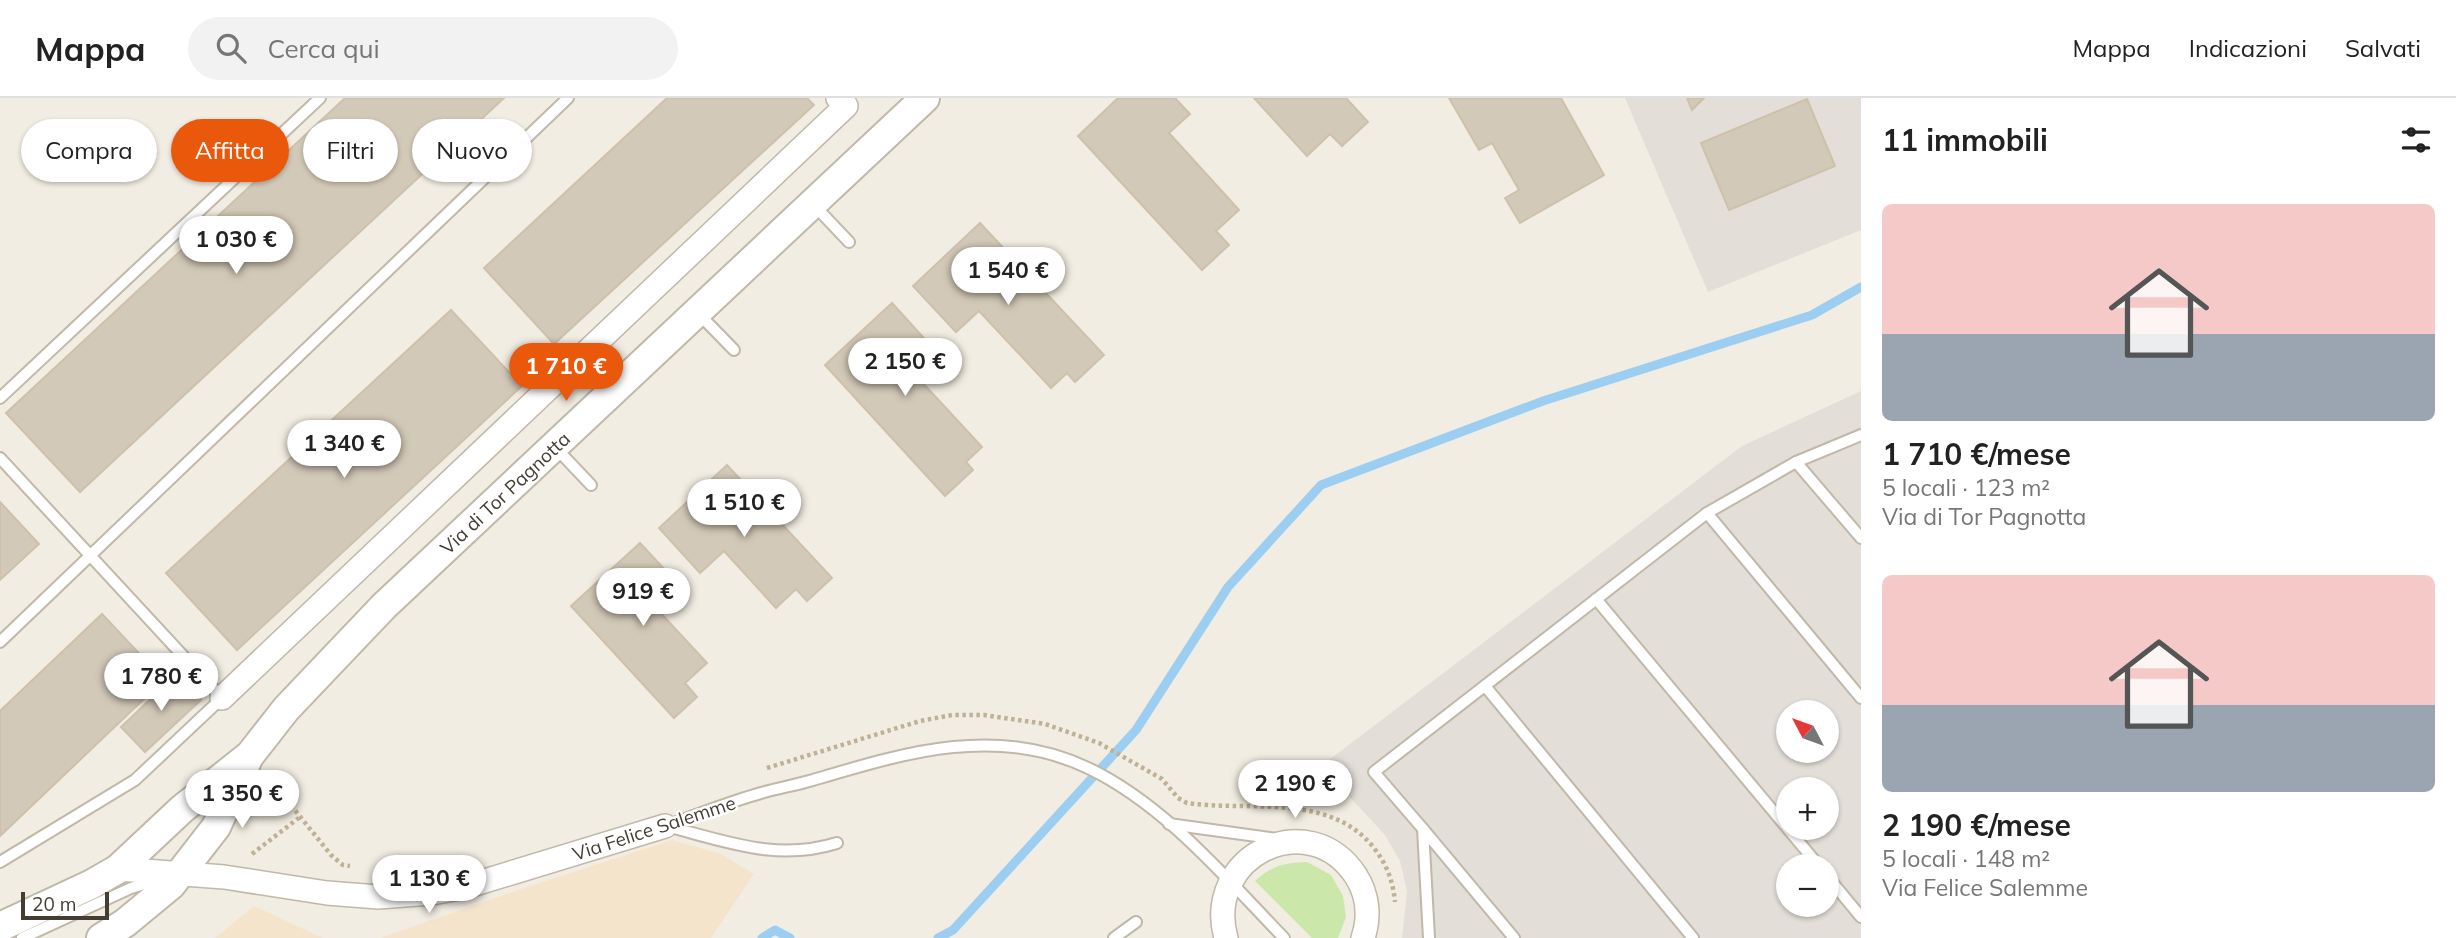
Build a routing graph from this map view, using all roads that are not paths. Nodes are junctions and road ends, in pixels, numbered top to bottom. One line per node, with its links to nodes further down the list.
1 (320, 98): 9 (lane)
2 (568, 98): 17 (lane)
3 (925, 98): 5 (street, Via di Tor Pagnotta)
4 (846, 101): 21 (street)
5 (813, 204): 6 (lane); 7 (street, Via di Tor Pagnotta)
6 (849, 242)
7 (697, 312): 8 (lane); 11 (street, Via di Tor Pagnotta)
8 (734, 351)
9 (0, 398)
10 (1861, 435): 13 (lane)
11 (554, 446): 14 (lane); 23 (street, Via di Tor Pagnotta)
12 (0, 458): 17 (lane)
13 (1796, 462): 15 (lane); 16 (lane)
14 (591, 485)
15 (1707, 513): 18 (lane); 22 (lane)
16 (1861, 538)
17 (91, 555): 19 (lane); 21 (lane)
18 (1596, 600): 20 (lane); 29 (lane)
19 (0, 642)
20 (1485, 686): 26 (lane); 47 (lane)
21 (222, 698): 30 (lane)
22 (1861, 698)
23 (250, 755): 31 (street, Via di Tor Pagnotta); 32 (street, Via di Tor Pagnotta)
24 (1169, 824): 25 (lane, Via Felice Salemme); 28 (lane); 33 (lane, Via Felice Salemme)
25 (665, 825): 27 (lane); 32 (street, Via Felice Salemme)
26 (1423, 829): 45 (lane); 46 (lane)
27 (837, 843)
28 (1302, 843): 33 (street); 44 (street)
29 (1809, 854)
30 (0, 862)
31 (118, 869): 32 (street, Via Felice Salemme); 35 (lane, Via di Tor Pagnotta); 38 (street, Via di Tor Pagnotta)
32 (181, 873): 35 (lane, Via di Tor Pagnotta); 40 (street, Via di Tor Pagnotta)
33 (1230, 882): 42 (street); 43 (lane, Via Felice Salemme)
34 (1839, 890): 36 (lane)
35 (88, 909): 39 (lane, Via di Tor Pagnotta)
36 (1861, 917)
37 (1136, 922): 41 (lane)
38 (0, 928)
39 (22, 938)
40 (101, 938)
41 (1114, 938)
42 (1226, 938)
43 (1284, 938)
44 (1363, 938)
45 (1429, 938)
46 (1514, 938)
47 (1693, 938)

